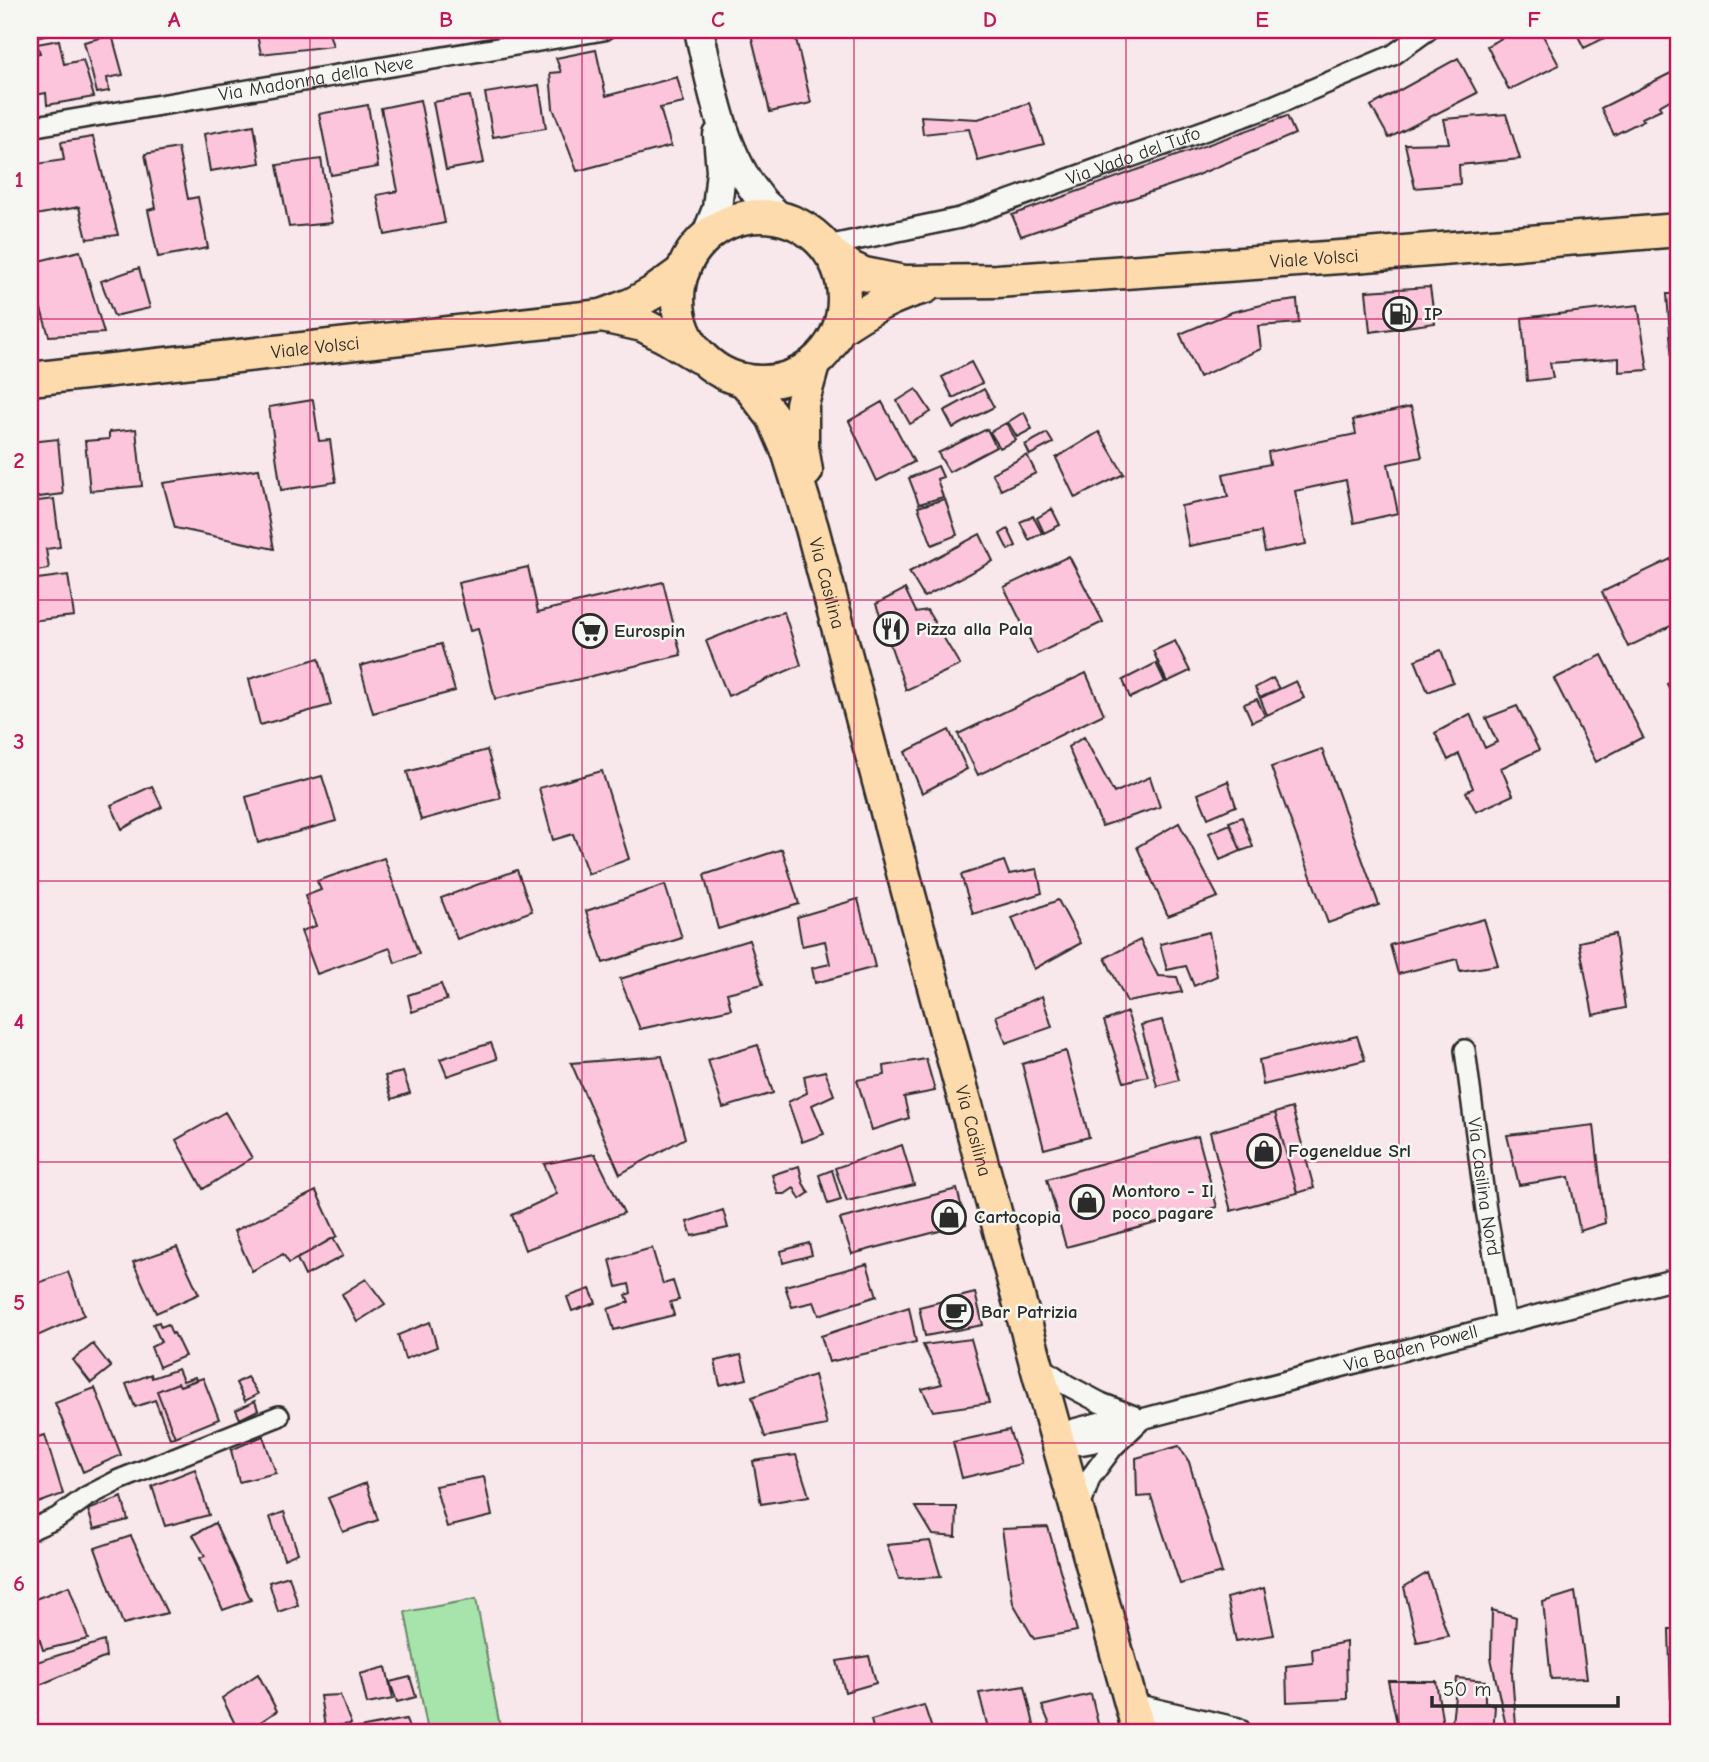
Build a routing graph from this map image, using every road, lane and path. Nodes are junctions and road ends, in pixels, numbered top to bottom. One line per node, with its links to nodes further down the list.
1 (604, 30): 5 (street, Via Madonna della Neve)
2 (699, 30): 4 (main road)
3 (1428, 30): 9 (street, Via Vado del Tufo)
4 (714, 97): 6 (main road); 8 (main road)
5 (30, 127)
6 (780, 217): 8 (main road); 9 (main road)
7 (1679, 230): 11 (main road, Viale Volsci)
8 (706, 236): 10 (main road)
9 (829, 250): 11 (main road, Viale Volsci); 13 (main road)
10 (683, 271): 12 (main road, Viale Volsci); 14 (main road)
11 (947, 281): 13 (main road, Viale Volsci)
12 (602, 316): 14 (main road, Viale Volsci); 16 (main road, Viale Volsci)
13 (839, 329): 15 (main road)
14 (708, 362): 17 (main road)
15 (813, 365): 17 (main road); 18 (main road, Via Casilina)
16 (30, 379)
17 (744, 380): 18 (main road, Via Casilina)
18 (813, 528): 22 (main road, Via Casilina)
19 (1465, 1049): 21 (street, Via Casilina Nord)
20 (1679, 1278): 21 (street, Via Baden Powell)
21 (1506, 1323): 24 (street, Via Baden Powell)
22 (1036, 1363): 24 (street); 25 (main road, Via Casilina)
23 (279, 1416): 27 (street)
24 (1142, 1419): 25 (street, Via Baden Powell); 26 (street, Via Baden Powell)
25 (1058, 1444): 26 (main road, Via Casilina)
26 (1078, 1514): 28 (main road, Via Casilina)
27 (30, 1530)
28 (1136, 1720): 29 (main road)
29 (1236, 1732)

